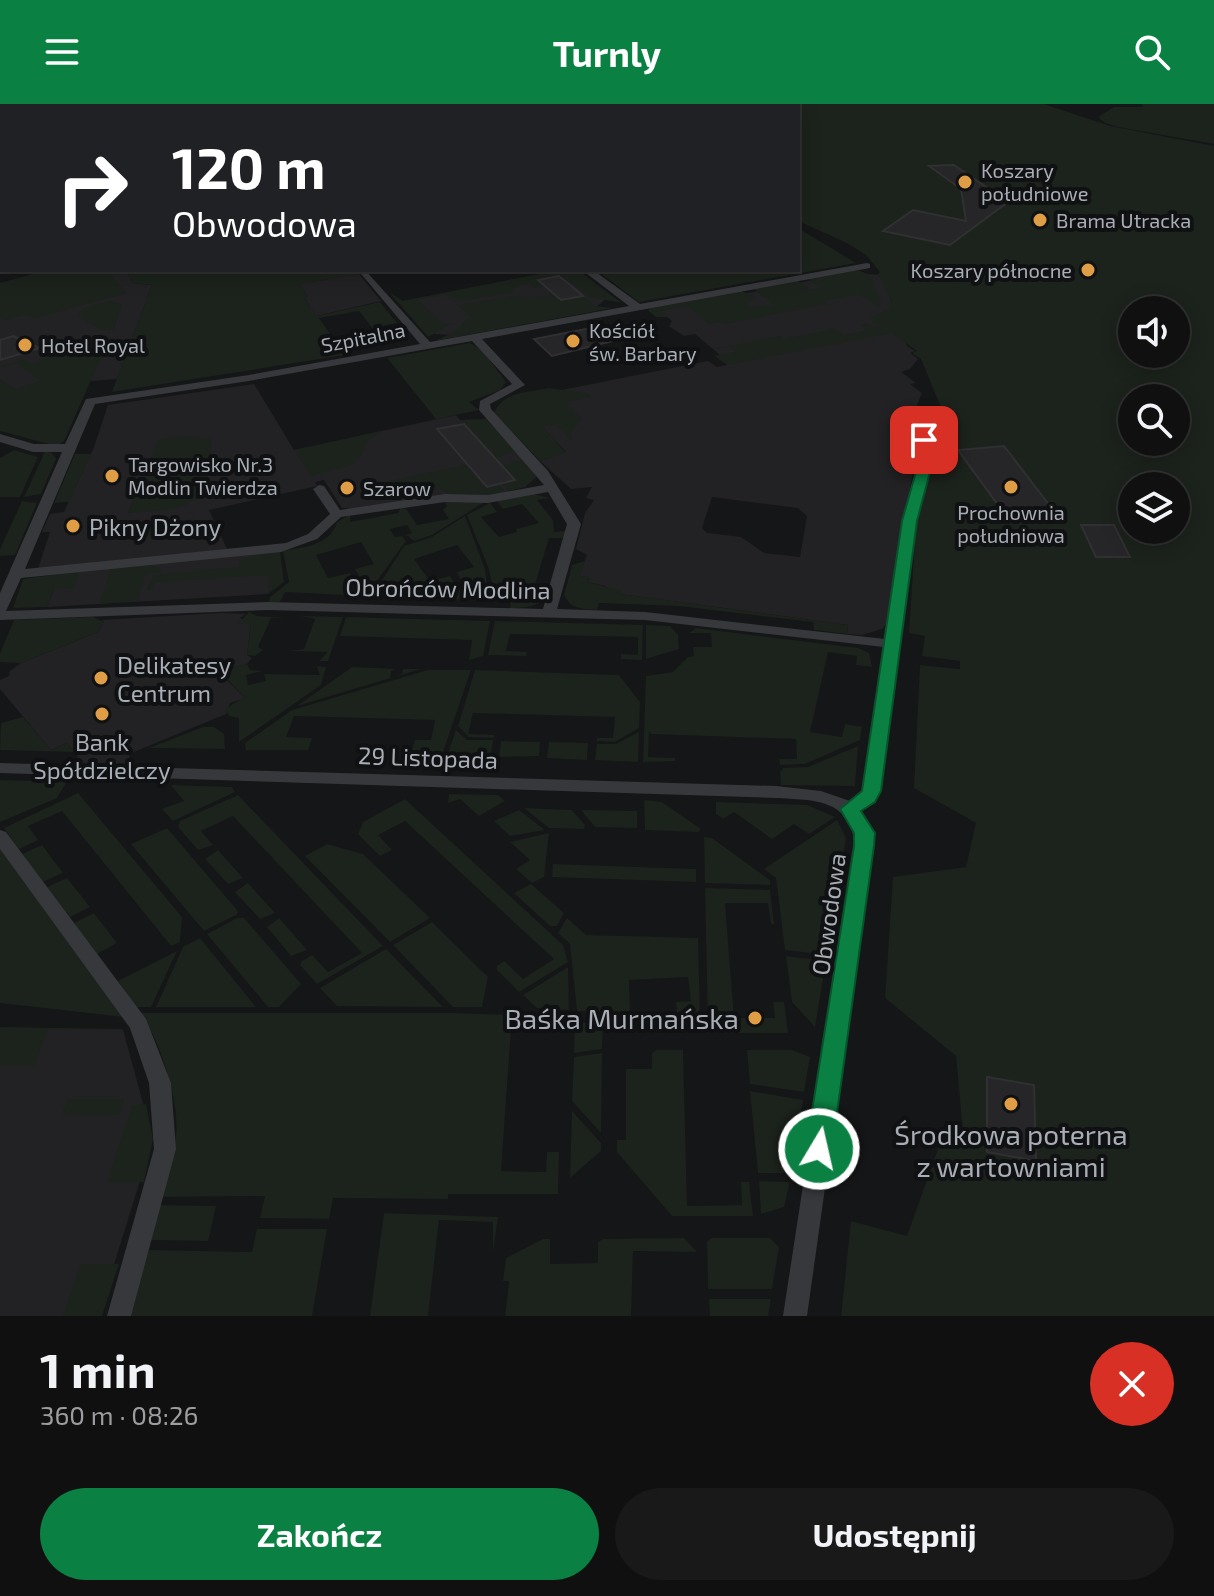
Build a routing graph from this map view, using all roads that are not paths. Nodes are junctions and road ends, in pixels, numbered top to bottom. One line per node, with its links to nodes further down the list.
1 (867, 266): 4 (street, Szpitalna)
2 (590, 272): 4 (street)
3 (365, 273): 6 (street)
4 (637, 307): 5 (street, Szpitalna)
5 (474, 336): 6 (street, Szpitalna); 10 (street)
6 (427, 345): 9 (street, Szpitalna)
7 (0, 438): 9 (street)
8 (924, 440): 17 (street)
9 (70, 448): 13 (street, Szpitalna)
10 (552, 487): 12 (street); 15 (street)
11 (319, 489): 12 (street)
12 (337, 514): 13 (street)
13 (16, 574): 14 (street, Szpitalna)
14 (0, 610)
15 (549, 613): 16 (street, Obrońców Modlina); 17 (street, Obrońców Modlina)
16 (0, 616)
17 (893, 644): 19 (street)
18 (0, 768): 19 (street, 29 Listopada)
19 (850, 809): 22 (street, Obwodowa)
20 (0, 836): 21 (street)
21 (119, 1316)
22 (795, 1316)

